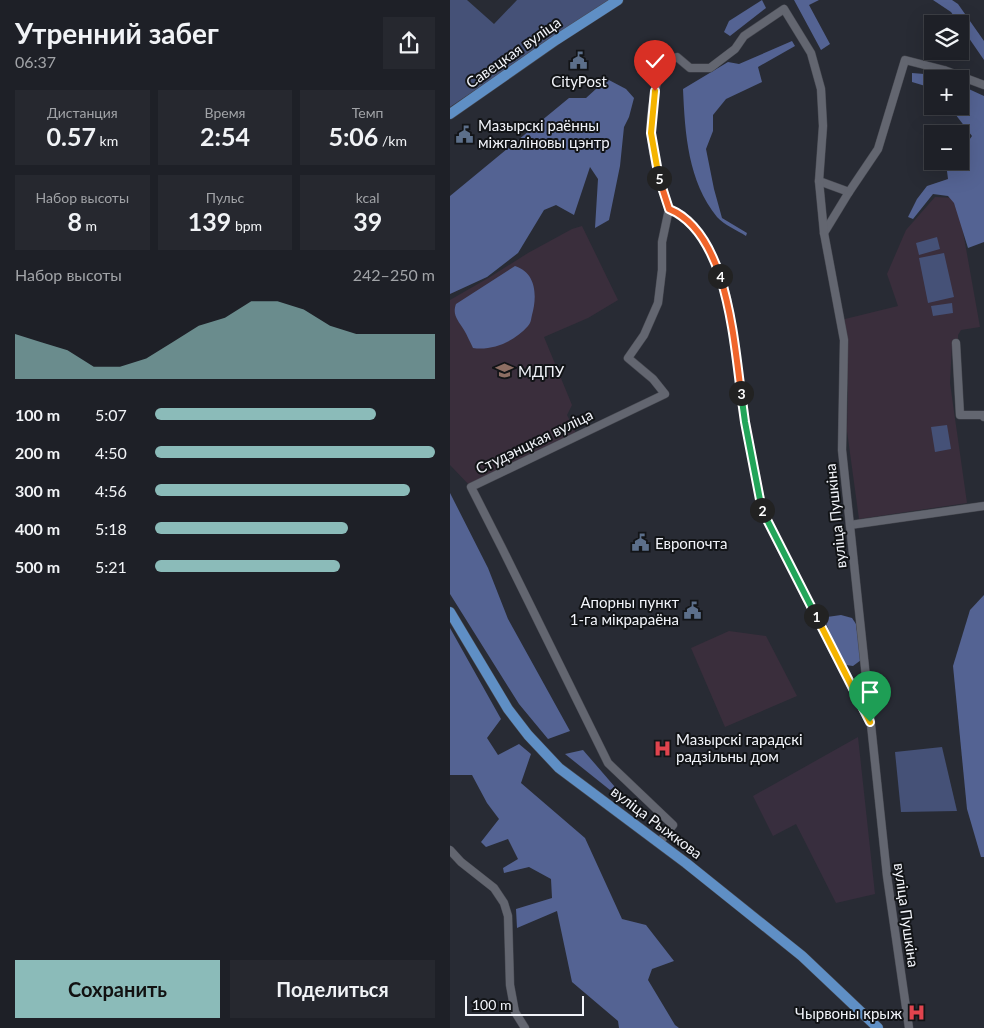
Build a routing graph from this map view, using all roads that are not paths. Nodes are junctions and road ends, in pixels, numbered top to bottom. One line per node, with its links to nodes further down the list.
1 (618, 0): 3 (main road, Савецкая вуліца)
2 (984, 85): 5 (street)
3 (450, 114)
4 (819, 180): 5 (street); 6 (street, вуліца Пушкіна); 7 (street, вуліца Пушкіна)
5 (850, 192): 7 (street)
6 (669, 209): 13 (street); 14 (street, Студэнцкая вуліца)
7 (824, 233): 11 (street, вуліца Пушкіна)
8 (956, 342): 9 (street)
9 (984, 417)
10 (984, 506): 11 (street)
11 (850, 525): 13 (street, вуліца Пушкіна)
12 (450, 612): 14 (main road, вуліца Рыжкова)
13 (870, 722): 18 (street, вуліца Пушкіна)
14 (659, 843): 17 (main road, вуліца Рыжкова)
15 (450, 850): 16 (street)
16 (525, 1028)
17 (878, 1028)
18 (908, 1028)

